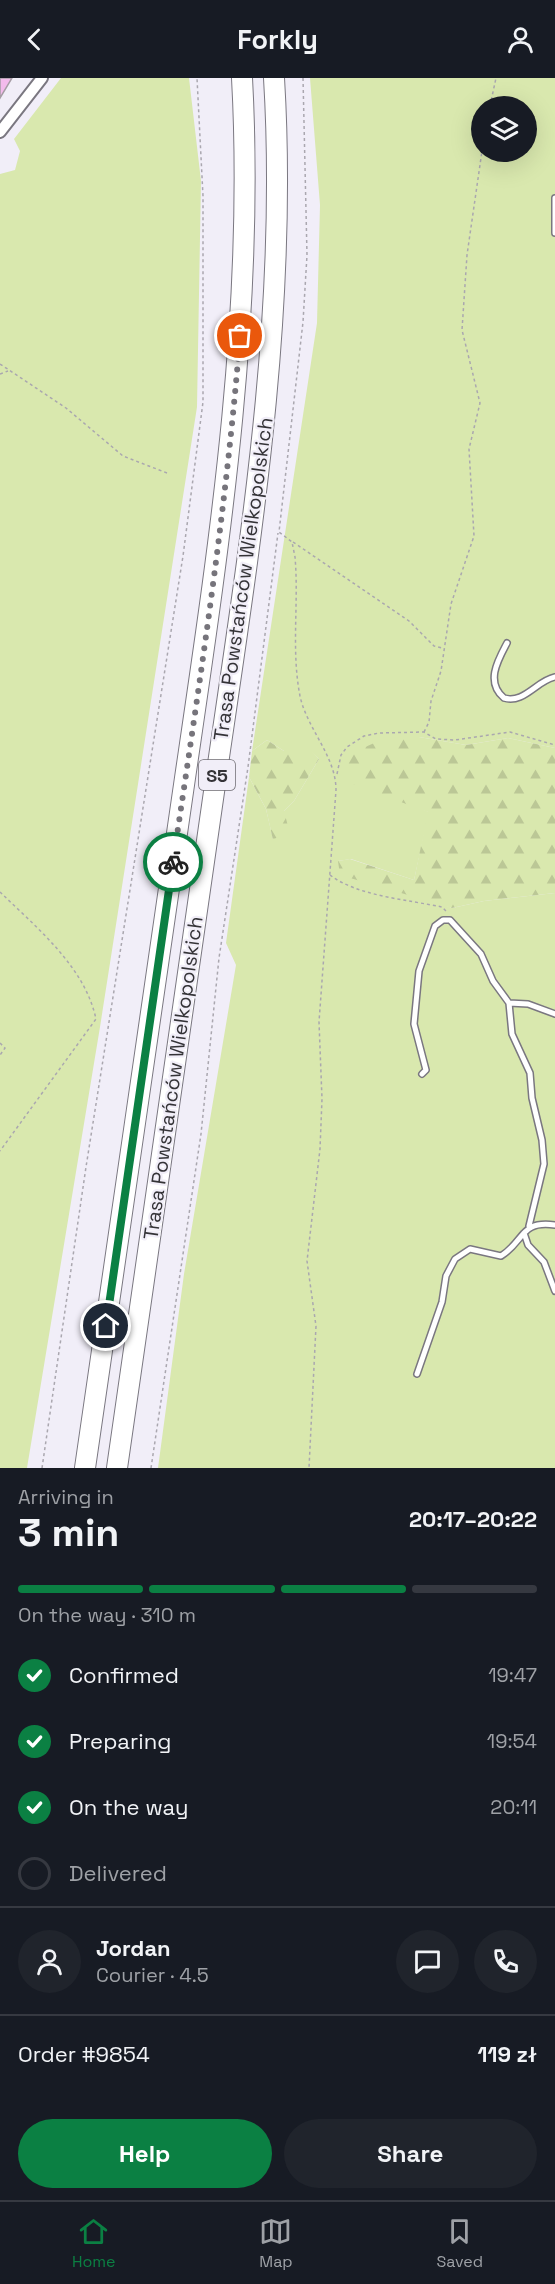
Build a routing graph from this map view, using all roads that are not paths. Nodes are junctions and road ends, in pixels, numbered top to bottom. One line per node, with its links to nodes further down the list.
1 (42, 78): 4 (street)
2 (242, 78): 17 (highway, Trasa Powstańców Wielkopolskich / S5)
3 (274, 78): 18 (highway, Trasa Powstańców Wielkopolskich / S5)
4 (0, 132)
5 (555, 198): 6 (lane)
6 (555, 233)
7 (507, 643): 8 (lane)
8 (555, 677)
9 (509, 1003): 10 (lane); 11 (lane); 13 (lane)
10 (555, 1014)
11 (422, 1074)
12 (555, 1225): 13 (lane)
13 (529, 1226): 14 (lane)
14 (524, 1233): 15 (lane); 16 (lane)
15 (555, 1291)
16 (417, 1374)
17 (85, 1468)
18 (117, 1468)

